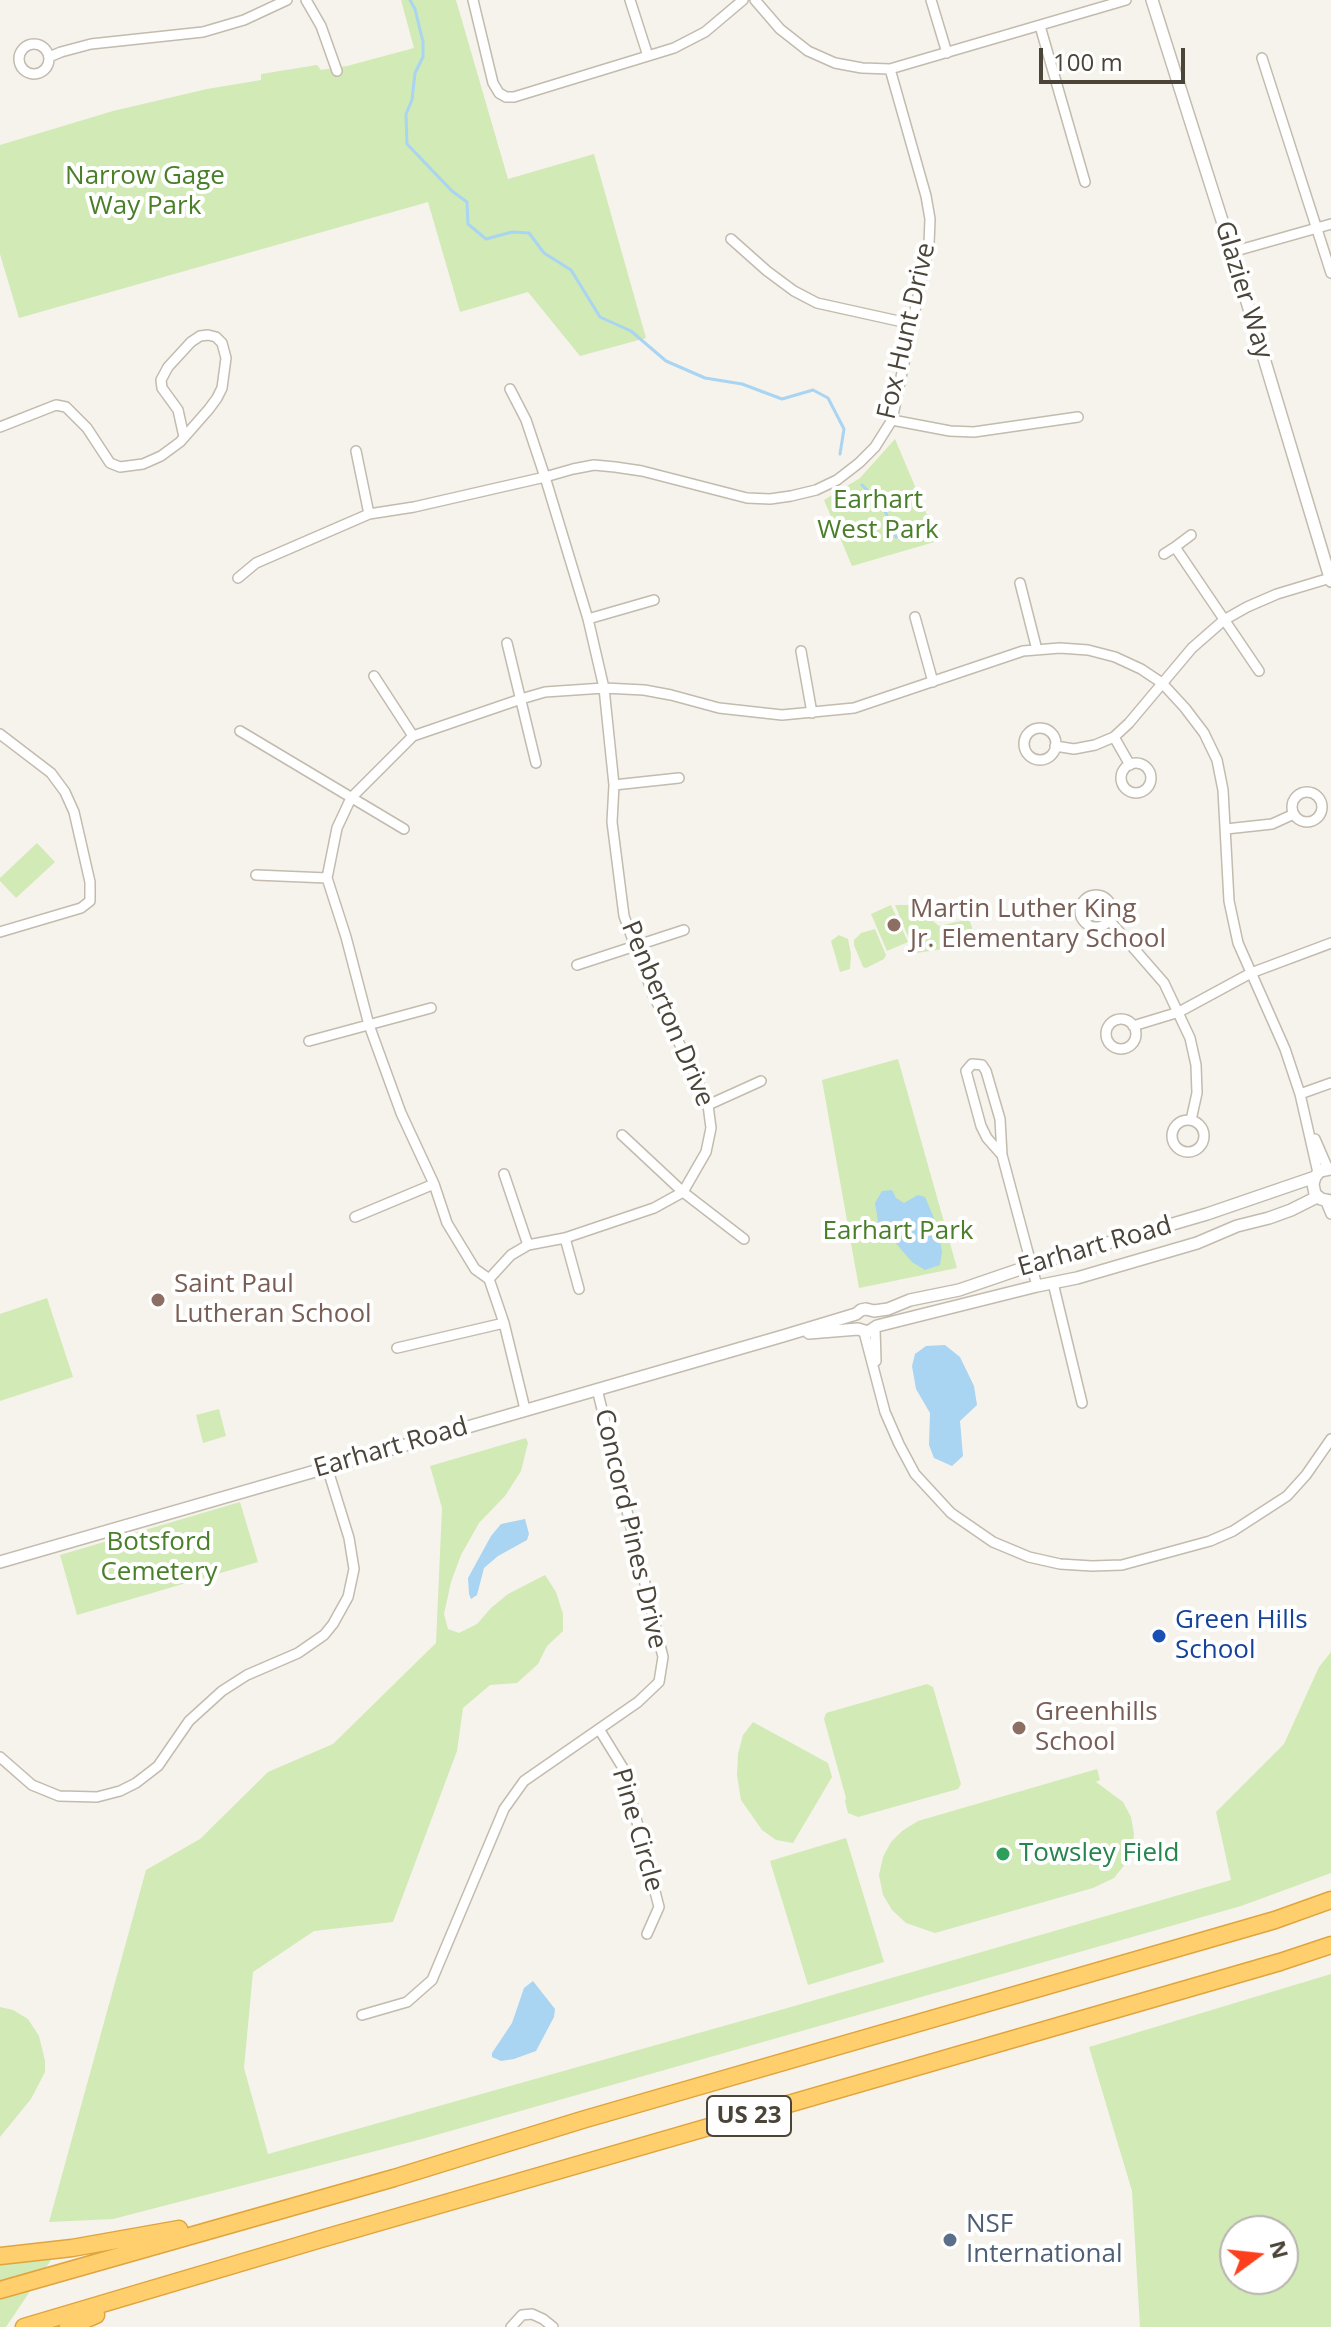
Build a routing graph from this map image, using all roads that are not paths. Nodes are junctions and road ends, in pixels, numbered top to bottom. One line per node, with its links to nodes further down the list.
1 (287, 0): 13 (street)
2 (306, 0): 16 (street)
3 (473, 0): 12 (street)
4 (630, 0): 12 (street)
5 (743, 0): 12 (street)
6 (755, 0): 15 (street)
7 (931, 0): 11 (street)
8 (1126, 0): 10 (street)
9 (1152, 0): 21 (street, Glazier Way)
10 (1040, 26): 11 (street); 17 (street)
11 (947, 53): 15 (street)
12 (648, 56)
13 (49, 57)
14 (1262, 58): 19 (street)
15 (890, 69): 23 (street, Fox Hunt Drive)
16 (337, 71)
17 (1085, 182)
18 (1331, 224): 19 (street)
19 (1317, 228): 21 (street); 22 (street)
20 (731, 239): 23 (street)
21 (1232, 252): 36 (street, Glazier Way)
22 (1331, 273)
23 (912, 324): 26 (street, Fox Hunt Drive)
24 (510, 389): 30 (street, Penberton Drive)
25 (1078, 417): 26 (street)
26 (892, 420): 30 (street, Fox Hunt Drive)
27 (0, 427): 28 (street)
28 (184, 437): 28 (street)
29 (356, 451): 31 (street)
30 (545, 477): 31 (street, Fox Hunt Drive); 40 (street, Penberton Drive)
31 (369, 514): 35 (street, Fox Hunt Drive)
32 (1191, 535): 33 (street)
33 (1175, 547): 34 (street); 41 (street)
34 (1164, 554)
35 (238, 578)
36 (1330, 580): 41 (street)
37 (1020, 583): 43 (street)
38 (654, 600): 40 (street)
39 (915, 617): 47 (street)
40 (588, 619): 49 (street, Penberton Drive)
41 (1224, 620): 45 (street); 48 (street)
42 (507, 643): 50 (street)
43 (1037, 650): 47 (street); 48 (street)
44 (801, 651): 51 (street)
45 (1259, 671)
46 (374, 676): 54 (street)
47 (933, 682): 51 (street)
48 (1162, 683): 55 (street); 64 (street)
49 (604, 688): 50 (street); 51 (street); 60 (street, Penberton Drive)
50 (521, 699): 54 (street); 57 (street)
51 (812, 713)
52 (240, 731): 61 (street)
53 (0, 734): 69 (street)
54 (413, 736): 61 (street)
55 (1114, 737): 56 (street); 58 (street)
56 (1055, 746)
57 (536, 763)
58 (1130, 765)
59 (679, 778): 60 (street)
60 (614, 785): 71 (street, Penberton Drive)
61 (351, 798): 63 (street); 66 (street)
62 (1294, 814): 64 (street)
63 (404, 829)
64 (1226, 829): 73 (street)
65 (256, 875): 66 (street)
66 (327, 878): 76 (street)
67 (1109, 920): 75 (street)
68 (684, 930): 71 (street)
69 (0, 932)
70 (1331, 943): 73 (street)
71 (635, 947): 72 (street); 82 (street, Penberton Drive)
72 (577, 965)
73 (1251, 973): 75 (street); 81 (street)
74 (431, 1008): 76 (street)
75 (1179, 1012): 77 (street); 83 (street)
76 (369, 1025): 78 (street); 88 (street)
77 (1133, 1026)
78 (309, 1041)
79 (761, 1081): 82 (street)
80 (1331, 1083): 81 (street)
81 (1300, 1094): 86 (street)
82 (708, 1105): 89 (street, Penberton Drive)
83 (1191, 1120)
84 (622, 1135): 89 (street)
85 (1002, 1155): 85 (street); 96 (street)
86 (1323, 1172): 90 (street); 96 (street, Earhart Road)
87 (504, 1174): 95 (street)
88 (434, 1184): 92 (street); 97 (street)
89 (683, 1192): 93 (street); 94 (street)
90 (1325, 1200): 91 (street); 98 (street, Earhart Road)
91 (1331, 1214)
92 (355, 1217)
93 (565, 1238): 95 (street); 100 (street)
94 (744, 1239)
95 (528, 1245): 97 (street)
96 (1032, 1265): 99 (street); 101 (street, Earhart Road)
97 (489, 1279): 103 (street)
98 (1053, 1283): 99 (street, Earhart Road); 108 (street)
99 (1037, 1286): 104 (street, Earhart Road)
100 (579, 1289)
101 (874, 1311): 102 (street, Earhart Road); 104 (street)
102 (856, 1314): 104 (street); 105 (street, Earhart Road)
103 (504, 1323): 106 (street); 109 (street)
104 (869, 1329): 105 (street, Earhart Road); 110 (street)
105 (783, 1336): 107 (street, Earhart Road)
106 (397, 1348)
107 (597, 1389): 109 (street, Earhart Road); 113 (street, Concord Pines Drive)
108 (1082, 1403)
109 (525, 1409): 111 (street, Earhart Road)
110 (1331, 1439)
111 (327, 1467): 112 (street, Earhart Road); 114 (street)
112 (0, 1562)
113 (599, 1729): 116 (street, Pine Circle); 118 (street, Concord Pines Drive)
114 (0, 1757)
115 (1331, 1900): 119 (highway, US 23)
116 (647, 1934)
117 (1331, 1945): 121 (highway, US 23)
118 (362, 2015)
119 (271, 2211): 120 (highway); 122 (highway, US 23)
120 (0, 2256)
121 (167, 2285): 123 (highway, US 23); 124 (highway)
122 (0, 2290)
123 (24, 2327)
124 (68, 2327)
125 (511, 2327): 126 (street)
126 (553, 2327)

